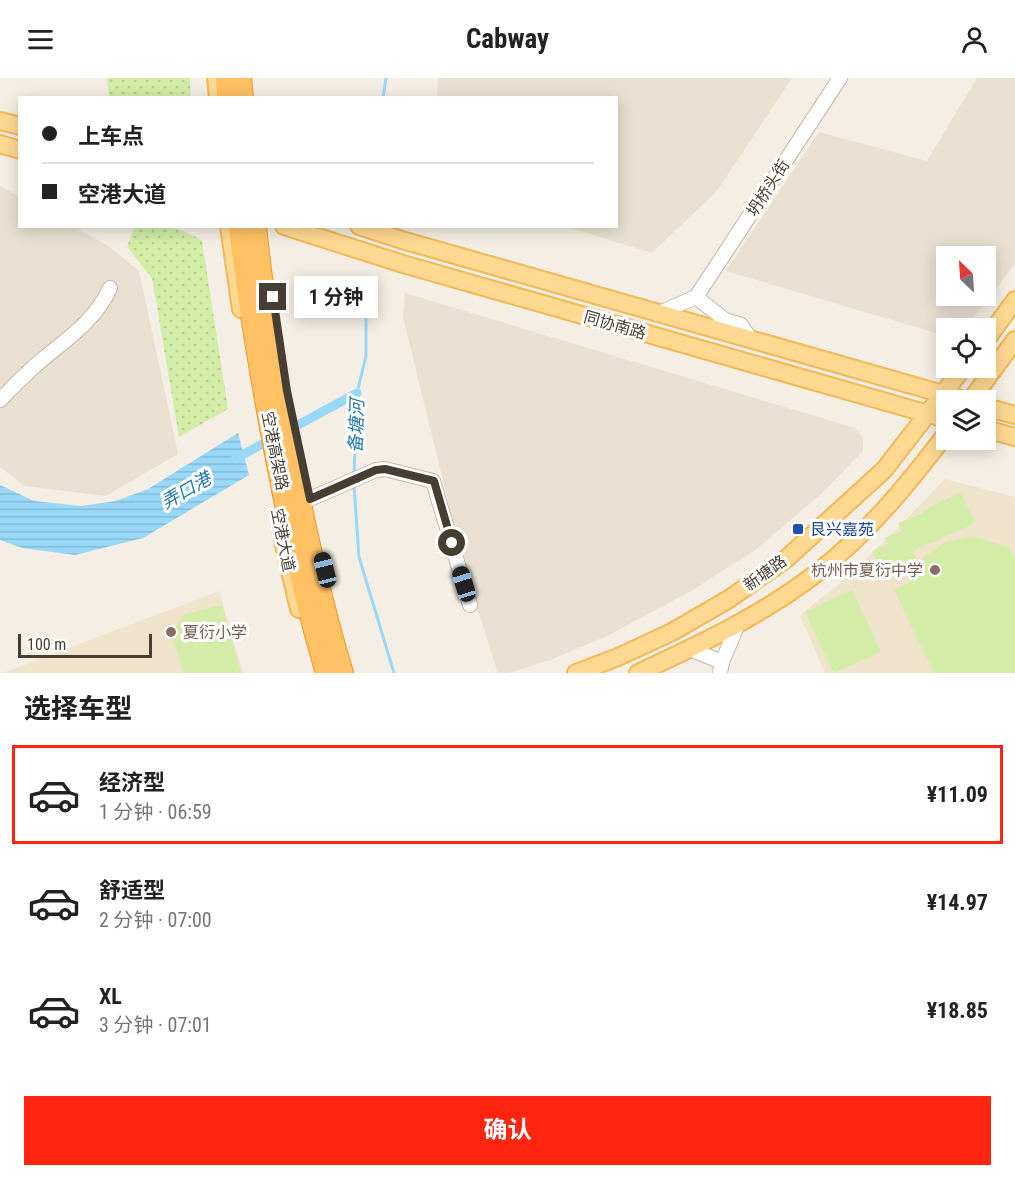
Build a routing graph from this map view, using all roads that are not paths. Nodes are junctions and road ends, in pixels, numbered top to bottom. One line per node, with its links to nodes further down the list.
1 (216, 78): 6 (main road)
2 (226, 78): 7 (highway)
3 (241, 78): 8 (highway)
4 (250, 78): 9 (main road)
5 (840, 78): 21 (street, 坍桥头街)
6 (218, 96)
7 (227, 96)
8 (243, 96)
9 (251, 96)
10 (0, 121): 11 (main road)
11 (18, 126)
12 (0, 144): 13 (main road)
13 (18, 149)
14 (229, 228): 45 (main road, 空港大道)
15 (239, 228): 46 (highway, 空港高架路)
16 (256, 228): 47 (highway, 空港高架路)
17 (262, 228): 40 (main road, 空港大道)
18 (290, 228): 34 (main road, 同协南路)
19 (366, 228): 23 (main road, 同协南路)
20 (110, 288): 31 (street)
21 (696, 297): 23 (street); 25 (street)
22 (1015, 300): 24 (main road)
23 (657, 314): 25 (main road, 同协南路)
24 (996, 326)
25 (751, 340): 30 (main road, 同协南路)
26 (1015, 340): 29 (main road)
27 (955, 378): 28 (main road, 新塘路)
28 (945, 390)
29 (978, 390)
30 (936, 391)
31 (0, 400)
32 (936, 401): 34 (main road, 新塘路)
33 (996, 410): 35 (main road)
34 (926, 414): 36 (main road, 同协南路); 49 (main road, 新塘路)
35 (1015, 415)
36 (936, 416)
37 (996, 432): 38 (main road)
38 (1015, 438)
39 (936, 447): 42 (main road, 新塘路)
40 (310, 499): 41 (street); 48 (main road, 空港大道)
41 (470, 605)
42 (738, 624): 43 (main road, 新塘路); 44 (street)
43 (690, 649): 44 (street); 50 (main road, 新塘路)
44 (721, 668)
45 (317, 673)
46 (326, 673)
47 (343, 673)
48 (352, 673)
49 (576, 673)
50 (638, 673)

